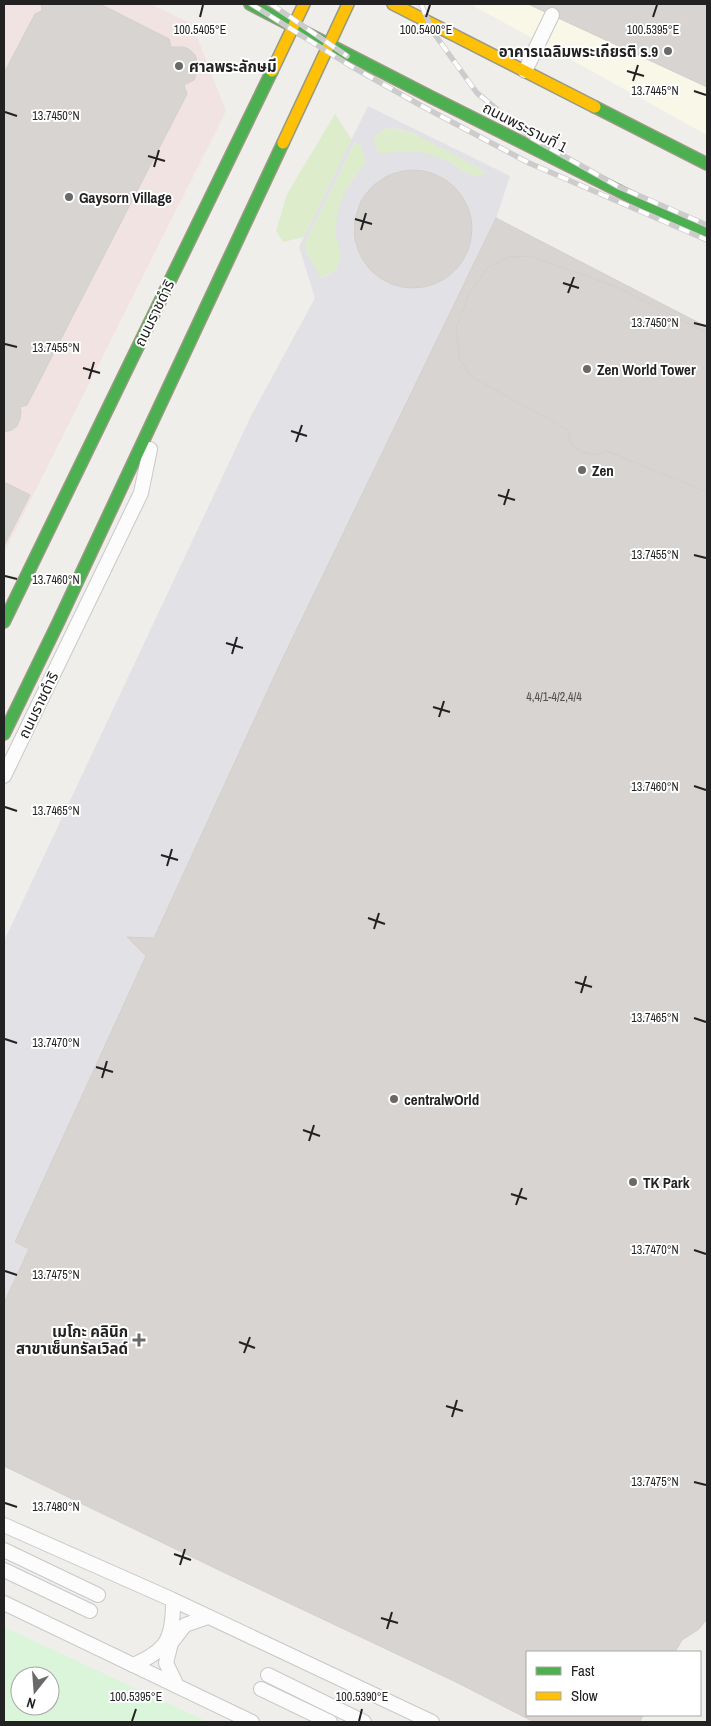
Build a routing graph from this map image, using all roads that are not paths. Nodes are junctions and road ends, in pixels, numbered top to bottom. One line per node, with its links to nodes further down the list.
1 (250, 4): 8 (main road, ถนนพระรามที่ 1)
2 (304, 4): 8 (main road, ถนนราชดำริ)
3 (348, 4): 9 (main road, ถนนราชดำริ)
4 (393, 4): 7 (main road)
5 (412, 4): 7 (main road)
6 (552, 15): 10 (lane)
7 (420, 17): 10 (main road)
8 (294, 26): 9 (main road, ถนนพระรามที่ 1); 14 (main road, ถนนราชดำริ)
9 (330, 44): 12 (main road, ถนนพระรามที่ 1); 13 (main road, ถนนราชดำริ)
10 (525, 71): 11 (main road)
11 (707, 164)
12 (707, 235)
13 (158, 412): 15 (main road, ถนนราชดำริ); 16 (lane, ถนนราชดำริ)
14 (4, 622)
15 (4, 734)
16 (4, 776)
17 (4, 1525): 21 (lane)
18 (4, 1550): 20 (lane)
19 (4, 1570): 23 (lane)
20 (98, 1595)
21 (173, 1600): 24 (lane); 25 (lane)
22 (4, 1603): 25 (lane)
23 (90, 1612)
24 (208, 1617): 27 (lane); 32 (lane)
25 (133, 1664): 27 (lane)
26 (268, 1676): 31 (lane)
27 (177, 1686): 29 (lane)
28 (262, 1689): 30 (lane)
29 (252, 1722)
30 (330, 1722)
31 (364, 1722)
32 (432, 1722)

